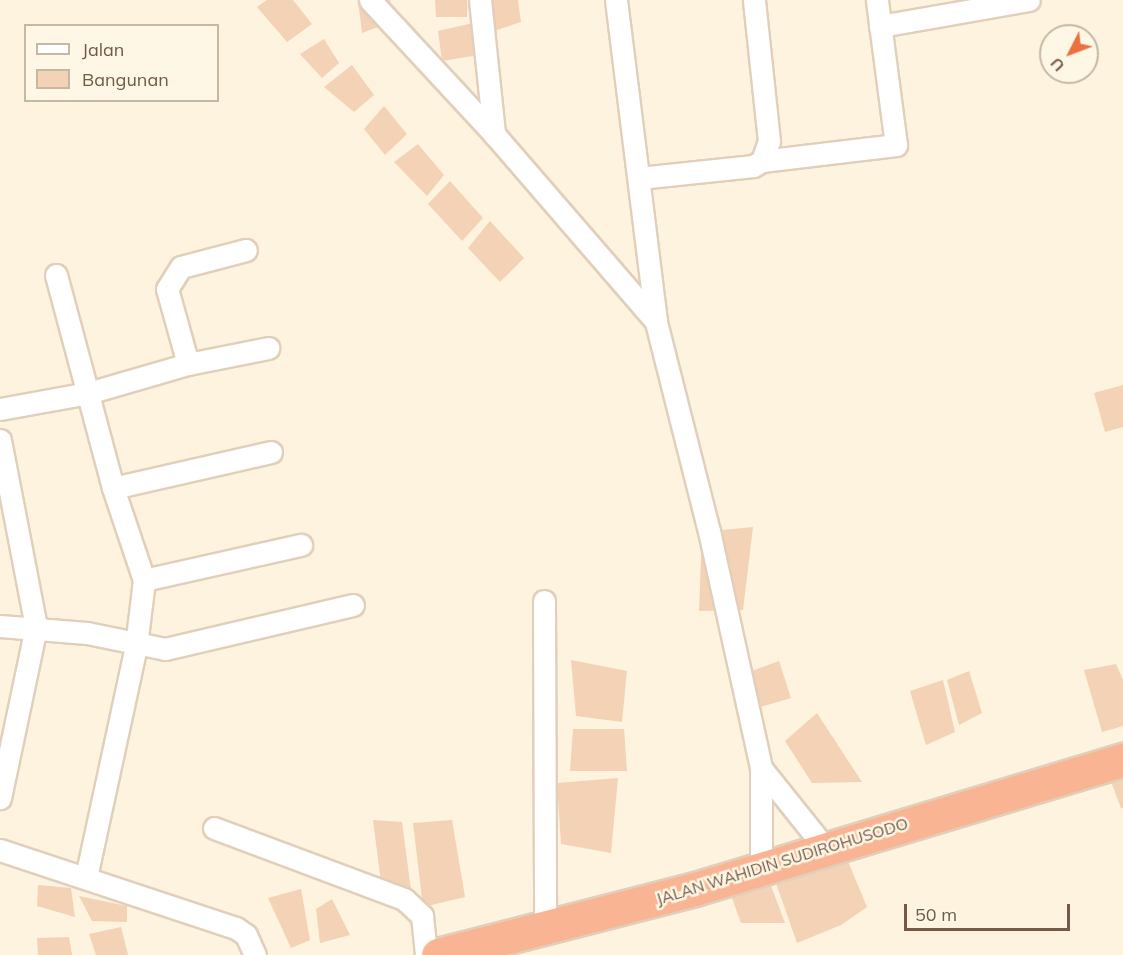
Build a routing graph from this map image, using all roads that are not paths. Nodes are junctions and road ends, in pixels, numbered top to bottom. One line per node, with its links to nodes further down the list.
1 (370, 0): 8 (street)
2 (480, 0): 8 (street)
3 (616, 0): 10 (street)
4 (754, 0): 9 (street)
5 (877, 0): 7 (street)
6 (1029, 0): 7 (street)
7 (880, 27): 9 (street)
8 (494, 134): 13 (street)
9 (762, 161): 10 (street)
10 (639, 178): 13 (street)
11 (246, 250): 15 (street)
12 (56, 274): 16 (street)
13 (656, 322): 29 (street)
14 (268, 348): 15 (street)
15 (188, 364): 16 (street)
16 (87, 393): 17 (street); 20 (street)
17 (0, 409)
18 (0, 440): 26 (street)
19 (271, 452): 20 (street)
20 (113, 488): 22 (street)
21 (301, 545): 22 (street)
22 (144, 580): 27 (street)
23 (543, 601): 36 (street)
24 (353, 604): 27 (street)
25 (0, 626): 26 (street)
26 (36, 627): 27 (street); 30 (street)
27 (136, 646): 35 (street)
28 (1123, 760): 32 (highway, JALAN WAHIDIN SUDIROHUSODO)
29 (761, 768): 32 (street); 34 (street)
30 (0, 798)
31 (214, 828): 38 (street)
32 (825, 848): 34 (highway, JALAN WAHIDIN SUDIROHUSODO)
33 (0, 850): 35 (street)
34 (761, 867): 36 (highway, JALAN WAHIDIN SUDIROHUSODO)
35 (87, 878): 37 (street)
36 (545, 925): 39 (highway, JALAN WAHIDIN SUDIROHUSODO)
37 (255, 955)
38 (426, 955)
39 (438, 955)

